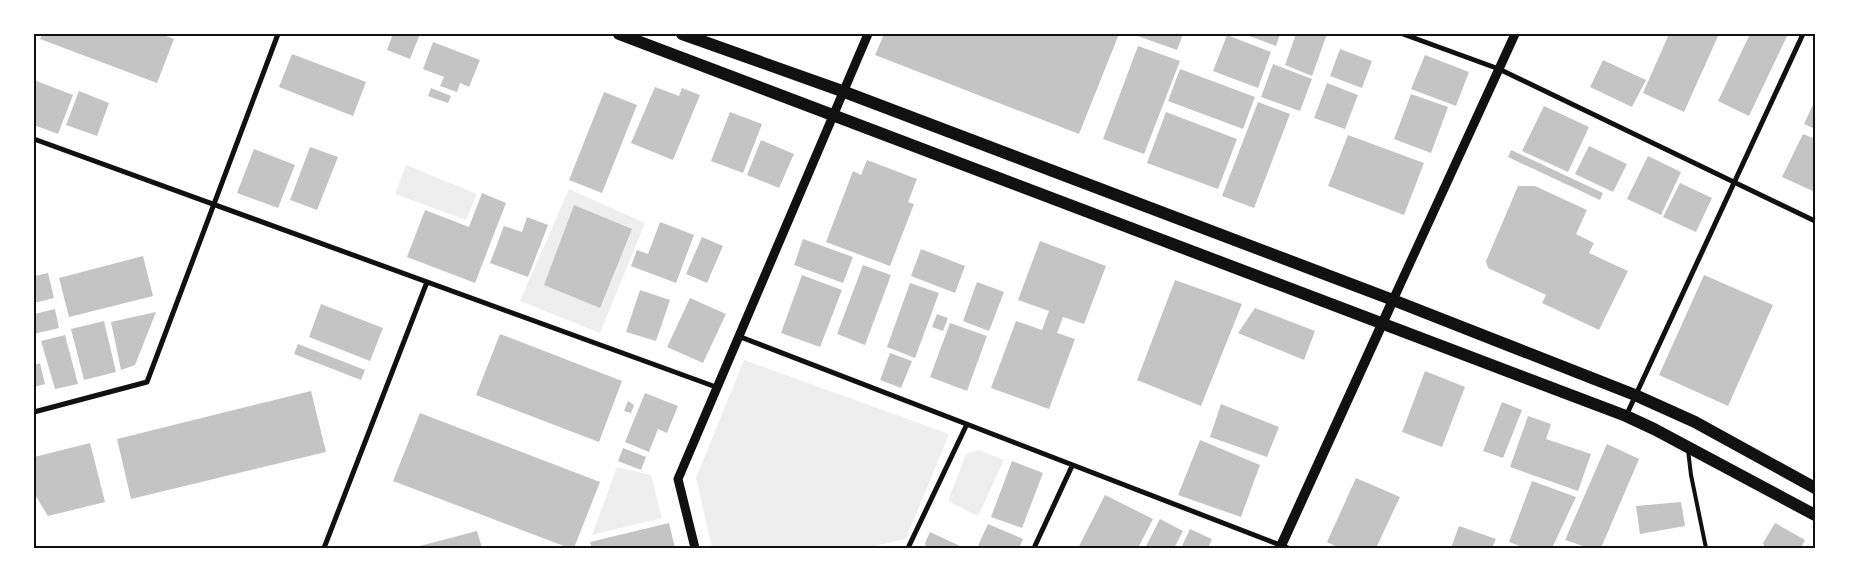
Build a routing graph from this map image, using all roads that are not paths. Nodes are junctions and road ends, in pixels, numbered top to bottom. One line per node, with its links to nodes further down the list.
1 (278, 34): 13 (street)
2 (619, 34): 10 (main road)
3 (682, 34): 9 (main road)
4 (868, 34): 9 (street)
5 (1403, 34): 8 (street)
6 (1515, 34): 8 (street)
7 (1803, 34): 12 (street)
8 (1499, 69): 12 (street); 16 (street)
9 (842, 91): 10 (street); 16 (main road)
10 (832, 115): 17 (main road); 18 (street)
11 (34, 139): 13 (street)
12 (1734, 182): 14 (street); 20 (street)
13 (213, 204): 15 (street); 21 (street)
14 (1815, 221)
15 (427, 282): 19 (street); 29 (street)
16 (1393, 300): 17 (main road); 20 (main road)
17 (1383, 322): 22 (main road); 28 (main road)
18 (738, 336): 19 (street); 23 (street)
19 (716, 387): 30 (street)
20 (1635, 396): 22 (street); 26 (main road)
21 (34, 412)
22 (1626, 416): 24 (main road)
23 (967, 424): 25 (street); 31 (street)
24 (1688, 446): 27 (main road); 33 (lane)
25 (1072, 466): 28 (street); 32 (street)
26 (1815, 488)
27 (1815, 515)
28 (1283, 547)
29 (324, 548)
30 (695, 548)
31 (908, 548)
32 (1034, 548)
33 (1706, 548)

